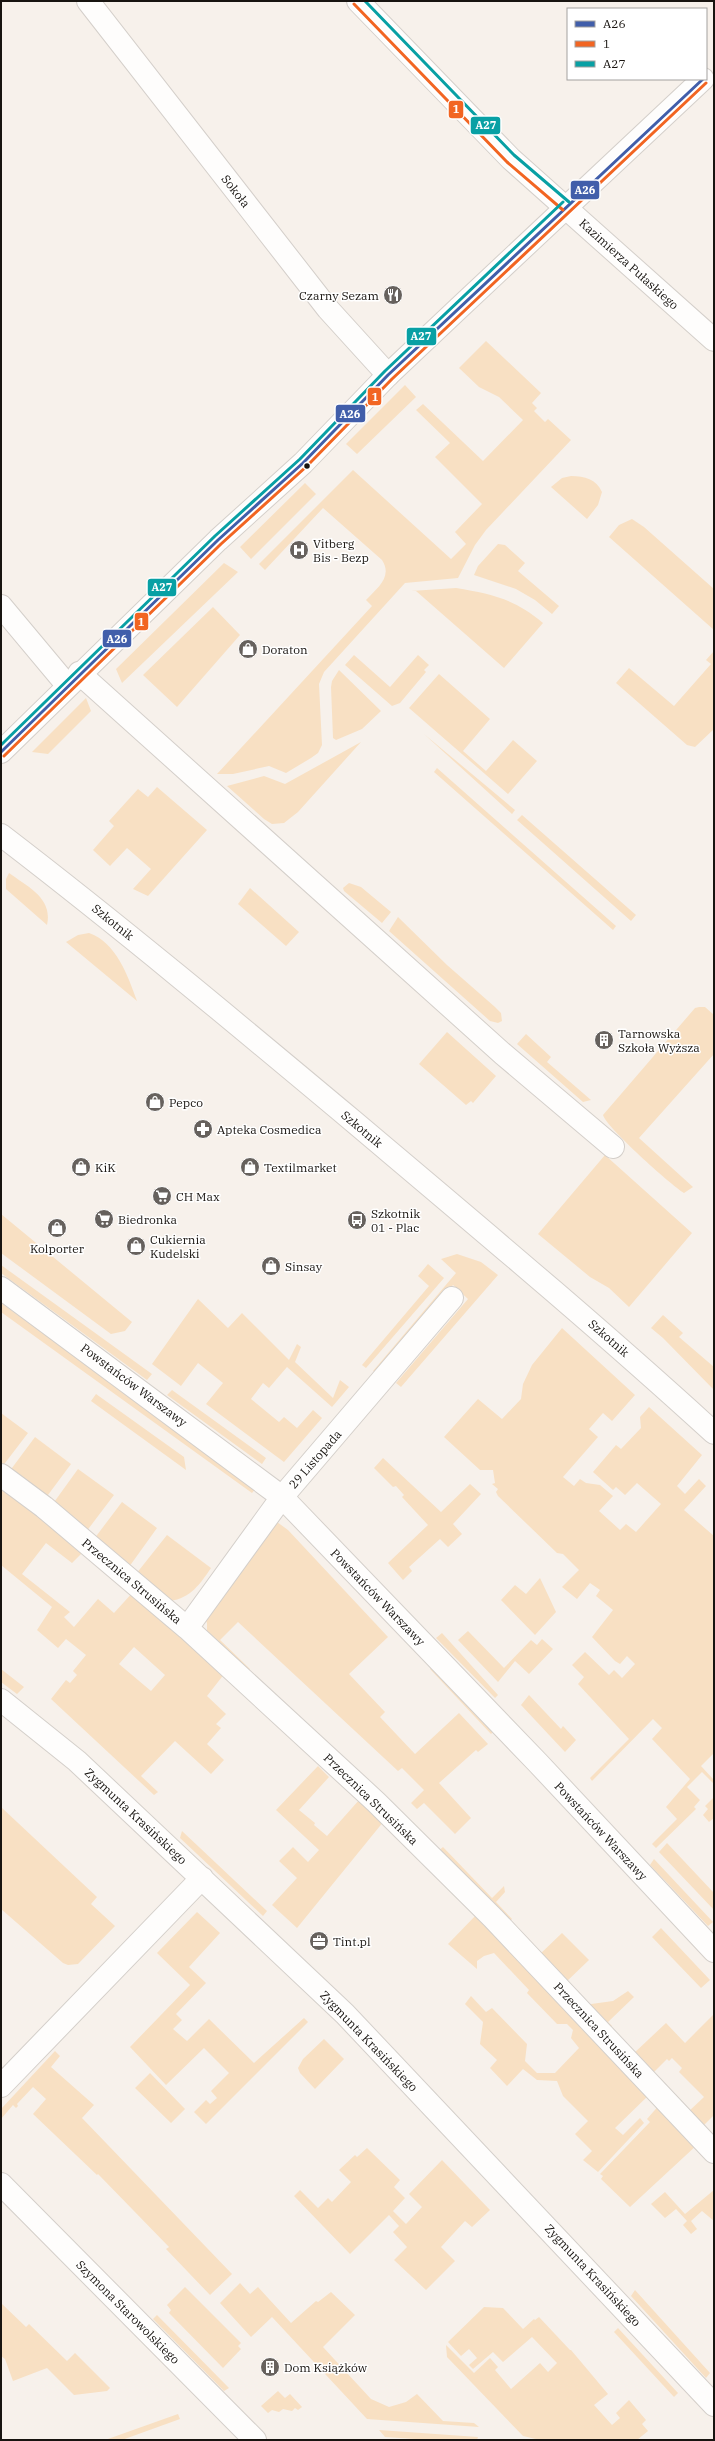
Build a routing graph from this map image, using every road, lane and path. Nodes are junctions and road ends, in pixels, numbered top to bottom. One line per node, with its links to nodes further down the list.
1 (88, 1): 6 (street, Sokoła)
2 (358, 1): 4 (street, Kazimierza Pułaskiego)
3 (702, 80): 4 (street)
4 (566, 206): 5 (street, Kazimierza Pułaskiego); 6 (street)
5 (714, 340)
6 (388, 375): 8 (street)
7 (1, 606): 8 (street)
8 (73, 679): 9 (street); 11 (street)
9 (1, 752)
10 (1, 835): 14 (street, Szkotnik)
11 (613, 1147)
12 (1, 1288): 16 (street, Powstańców Warszawy)
13 (452, 1298): 16 (street, 29 Listopada)
14 (714, 1433)
15 (1, 1475): 17 (street, Przecznica Strusińska)
16 (282, 1497): 17 (street, 29 Listopada); 20 (street, Powstańców Warszawy)
17 (187, 1628): 22 (street, Przecznica Strusińska)
18 (1, 1700): 19 (street, Zygmunta Krasińskiego)
19 (202, 1878): 21 (street); 24 (street, Zygmunta Krasińskiego)
20 (714, 1952)
21 (1, 2086)
22 (714, 2152)
23 (1, 2184): 25 (street, Szymona Starowolskiego)
24 (714, 2405)
25 (254, 2440)

